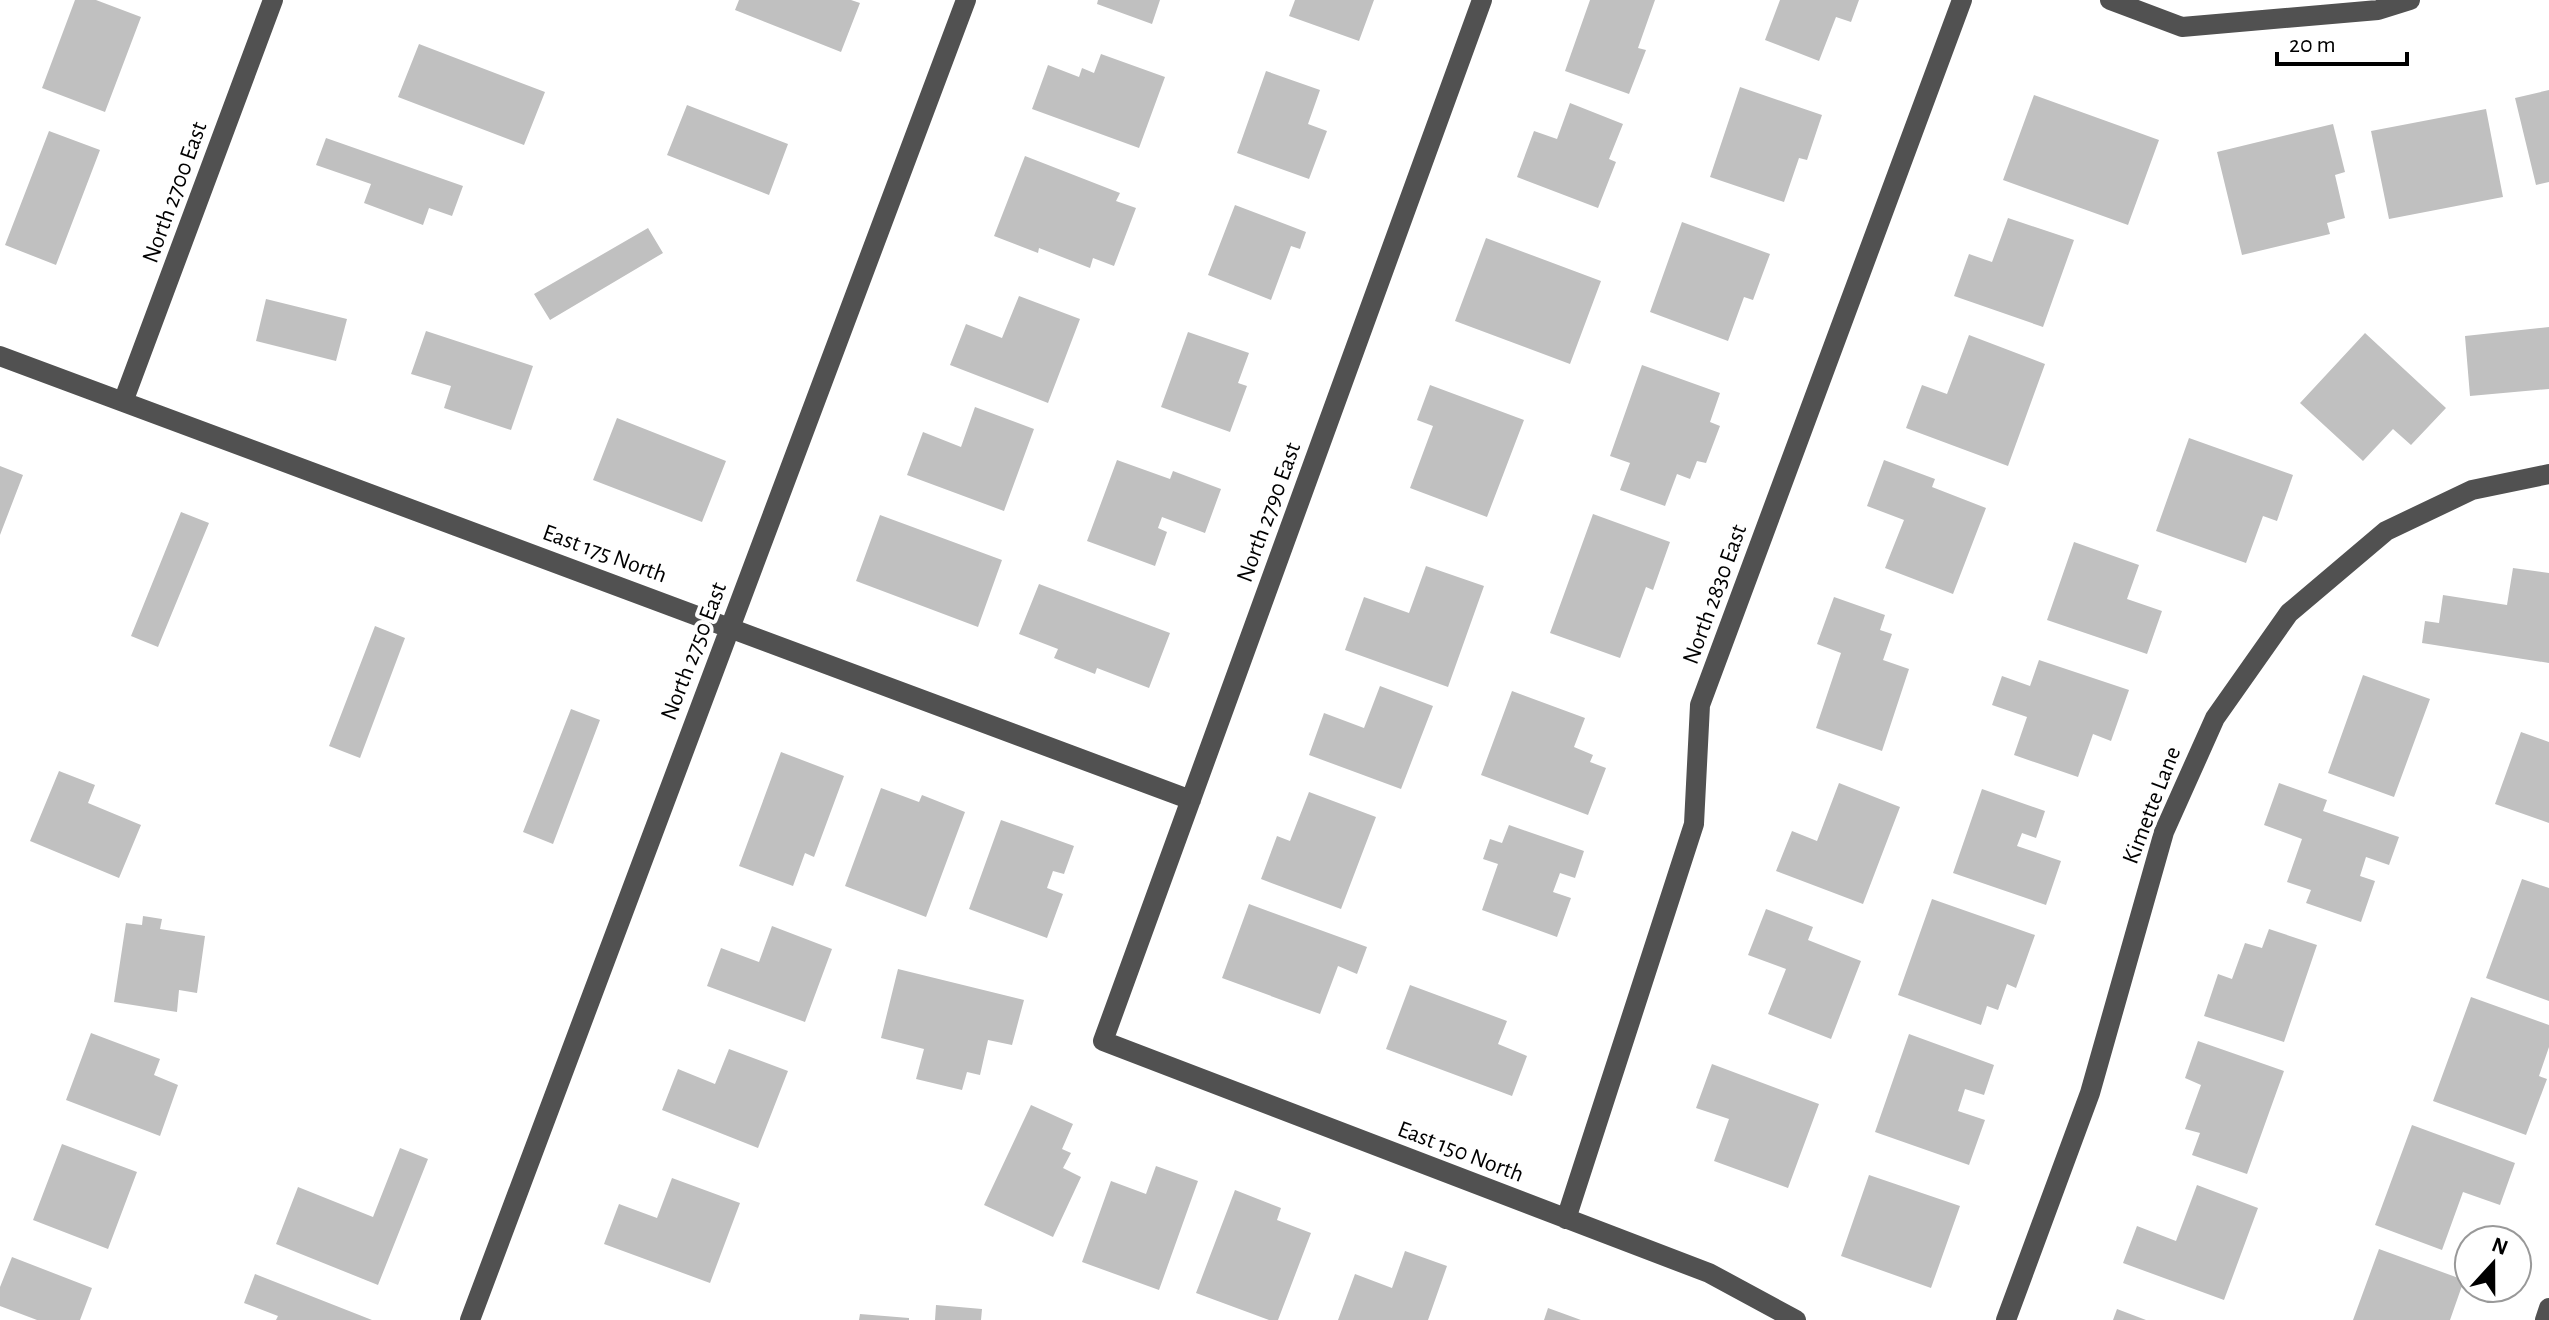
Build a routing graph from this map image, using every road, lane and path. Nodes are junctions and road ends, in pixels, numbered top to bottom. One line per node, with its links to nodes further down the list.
1 (273, 0): 8 (street, North 2700 East)
2 (966, 0): 10 (street, North 2750 East)
3 (1482, 0): 11 (street, North 2790 East)
4 (1962, 0): 13 (street, North 2830 East)
5 (2110, 0): 6 (street)
6 (2410, 0)
7 (0, 356): 8 (street, East 175 North)
8 (123, 402): 10 (street, East 175 North)
9 (2549, 474): 17 (street, Kimette Lane)
10 (730, 628): 11 (street, East 175 North); 15 (street, North 2750 East)
11 (1191, 800): 12 (street, North 2790 East)
12 (1103, 1041): 13 (street, East 150 North)
13 (1566, 1219): 16 (street, East 150 North)
14 (2549, 1308): 18 (street)
15 (470, 1320)
16 (1796, 1320)
17 (2006, 1320)
18 (2545, 1320)

